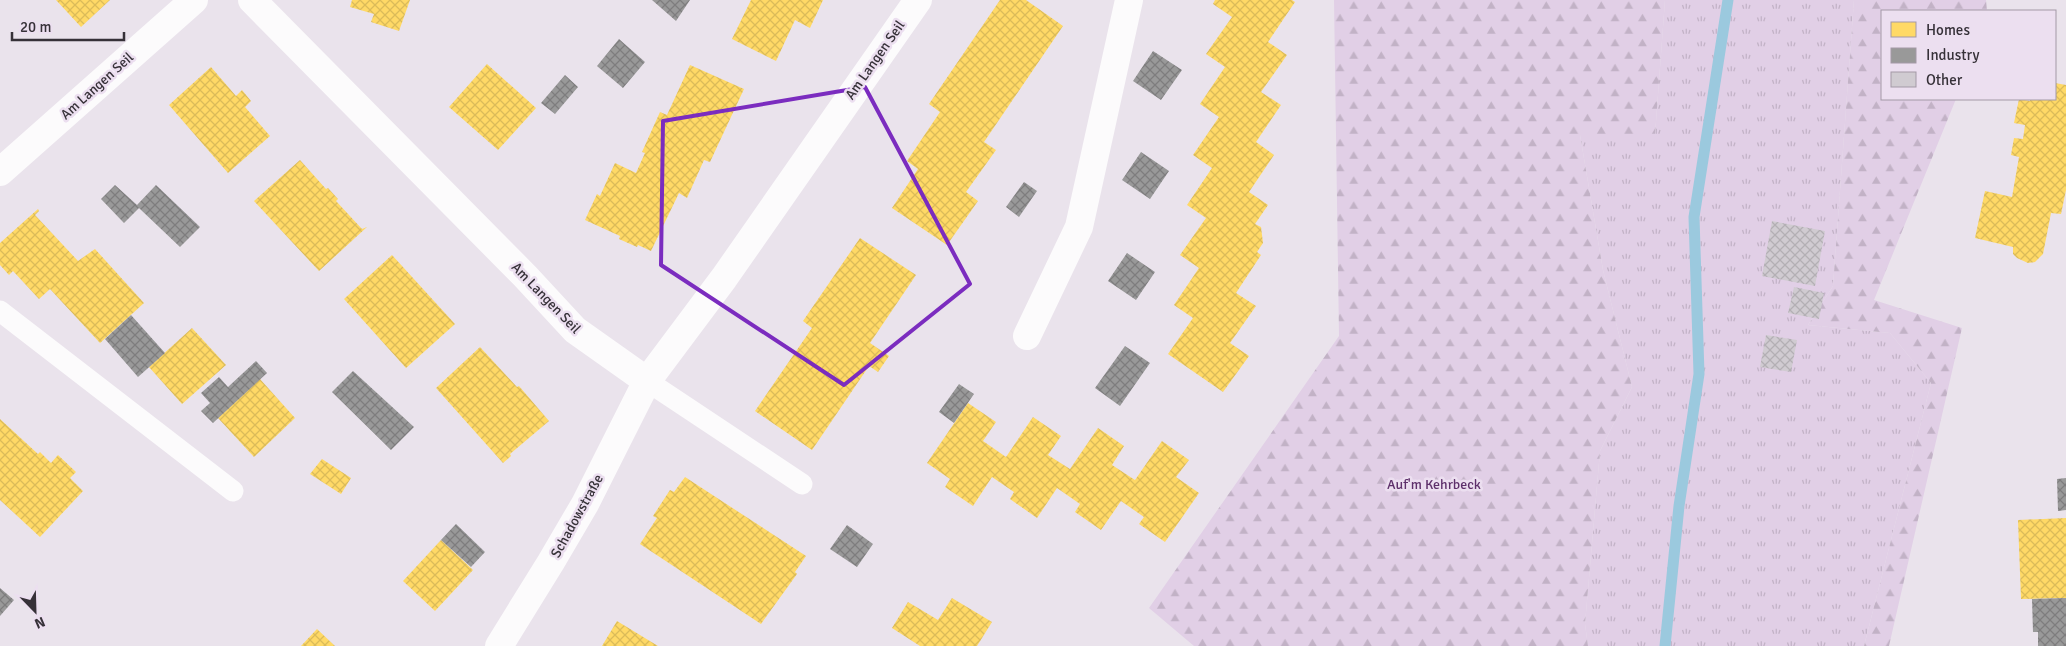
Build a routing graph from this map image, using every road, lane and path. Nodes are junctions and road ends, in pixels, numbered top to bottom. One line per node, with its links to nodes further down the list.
1 (194, 0): 5 (street, Am Langen Seil)
2 (252, 0): 8 (street, Am Langen Seil)
3 (918, 0): 8 (street, Am Langen Seil)
4 (1129, 0): 7 (street)
5 (0, 172)
6 (0, 311): 10 (lane)
7 (1027, 336)
8 (647, 381): 9 (lane); 11 (street, Schadowstraße)
9 (802, 484)
10 (233, 491)
11 (499, 646)

